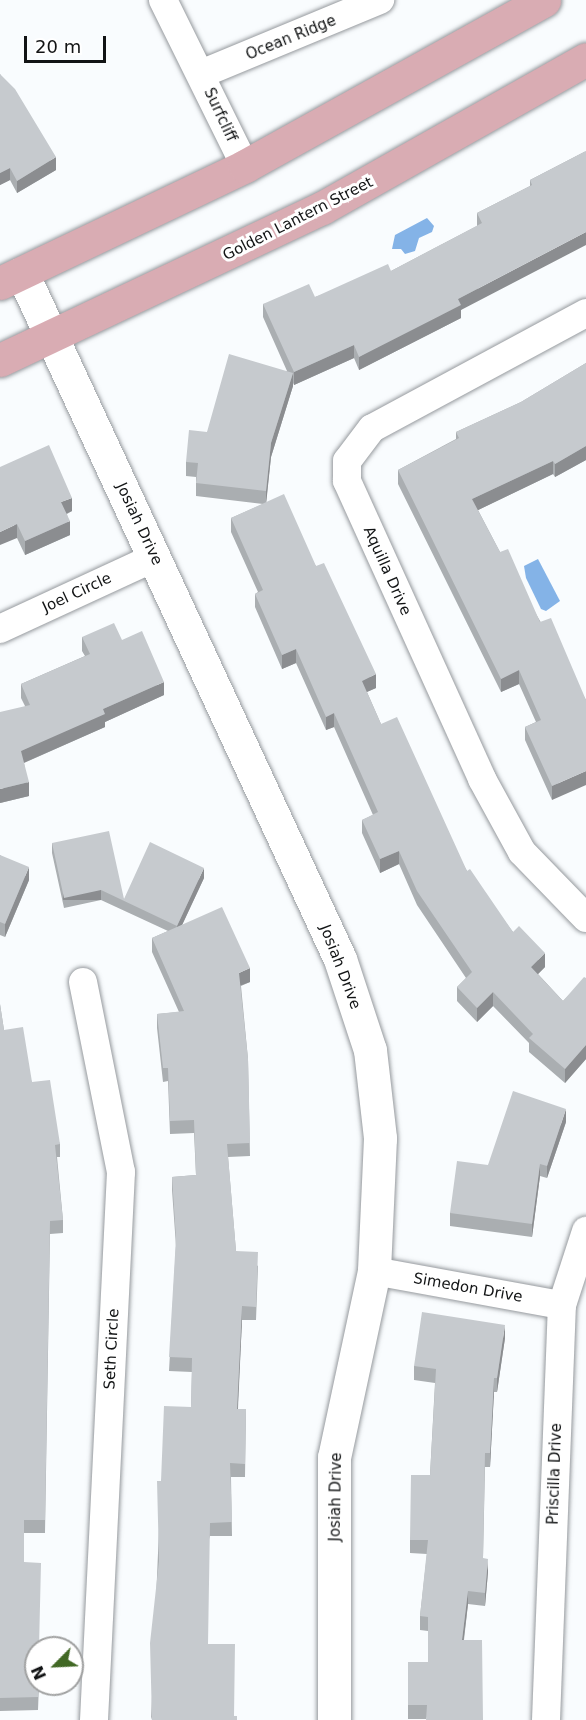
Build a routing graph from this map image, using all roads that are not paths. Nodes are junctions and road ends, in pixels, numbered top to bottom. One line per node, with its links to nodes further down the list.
1 (163, 0): 5 (street, Surfcliff)
2 (380, 0): 5 (street, Ocean Ridge)
3 (544, 0): 6 (main road)
4 (586, 59): 9 (main road, Golden Lantern Street)
5 (201, 74): 6 (street, Surfcliff)
6 (245, 166): 7 (main road)
7 (11, 278): 9 (street, Josiah Drive)
8 (586, 313): 13 (street, Aquilla Drive)
9 (52, 336): 10 (main road, Golden Lantern Street); 11 (street, Josiah Drive)
10 (0, 360)
11 (154, 558): 12 (street, Joel Circle); 16 (street, Josiah Drive)
12 (0, 629)
13 (586, 918)
14 (83, 982): 18 (street, Seth Circle)
15 (586, 1231): 17 (street, Priscilla Drive)
16 (374, 1271): 17 (street, Simedon Drive); 19 (street, Josiah Drive)
17 (562, 1305): 20 (street, Priscilla Drive)
18 (94, 1720)
19 (334, 1720)
20 (546, 1720)

